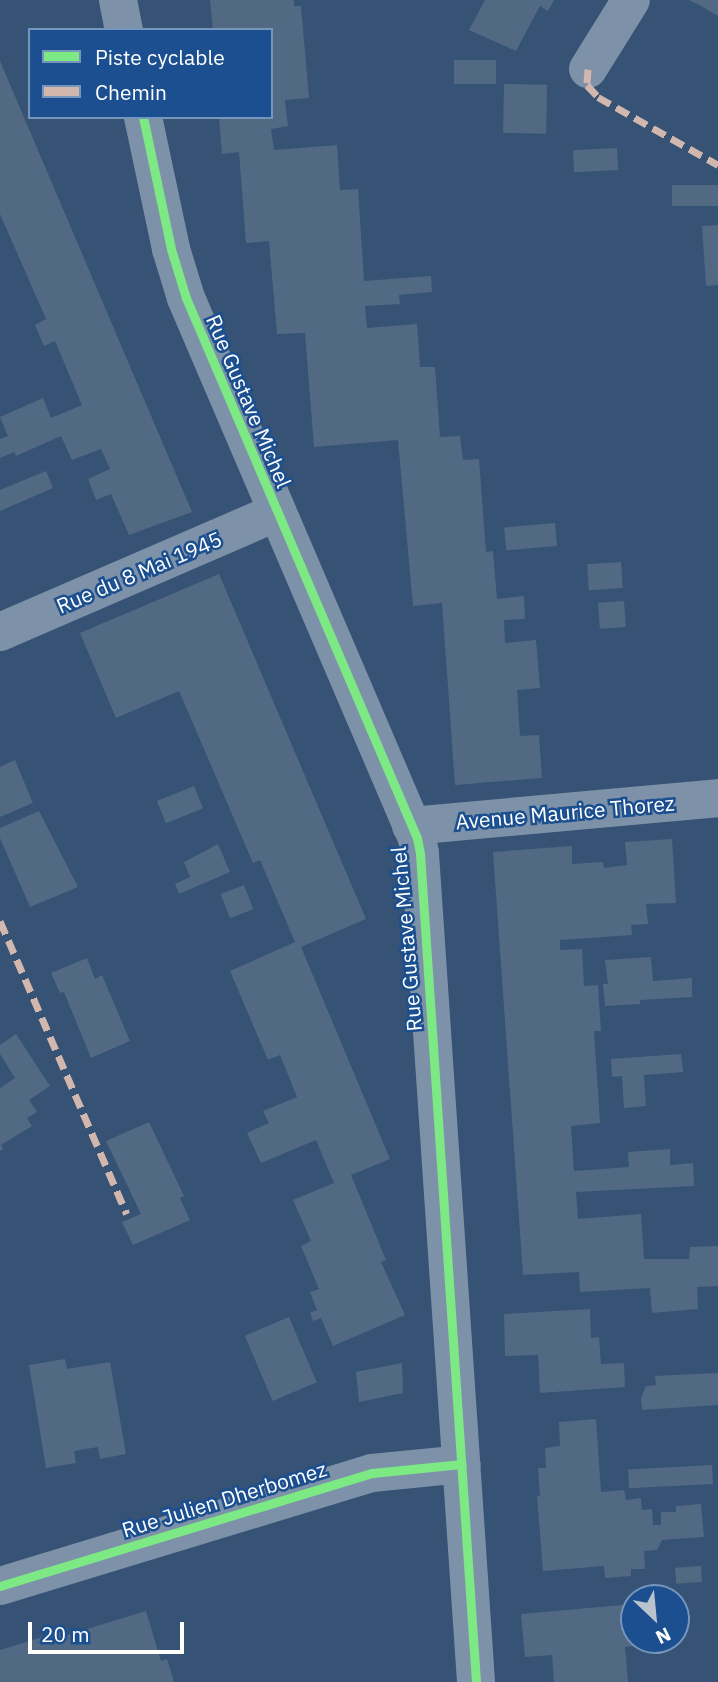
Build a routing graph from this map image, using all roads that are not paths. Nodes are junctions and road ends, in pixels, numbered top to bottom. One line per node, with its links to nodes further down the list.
1 (118, 0): 3 (street)
2 (631, 0): 4 (street)
3 (124, 28)
4 (588, 69)
5 (143, 119): 6 (street, Rue Gustave Michel)
6 (278, 512): 7 (street, Rue du 8 Mai 1945); 9 (street, Rue Gustave Michel)
7 (0, 632)
8 (718, 798): 9 (street, Avenue Maurice Thorez)
9 (411, 826): 10 (street, Rue Gustave Michel)
10 (462, 1464): 11 (street, Rue Julien Dherbomez); 12 (street, Rue Gustave Michel)
11 (0, 1586)
12 (476, 1682)

